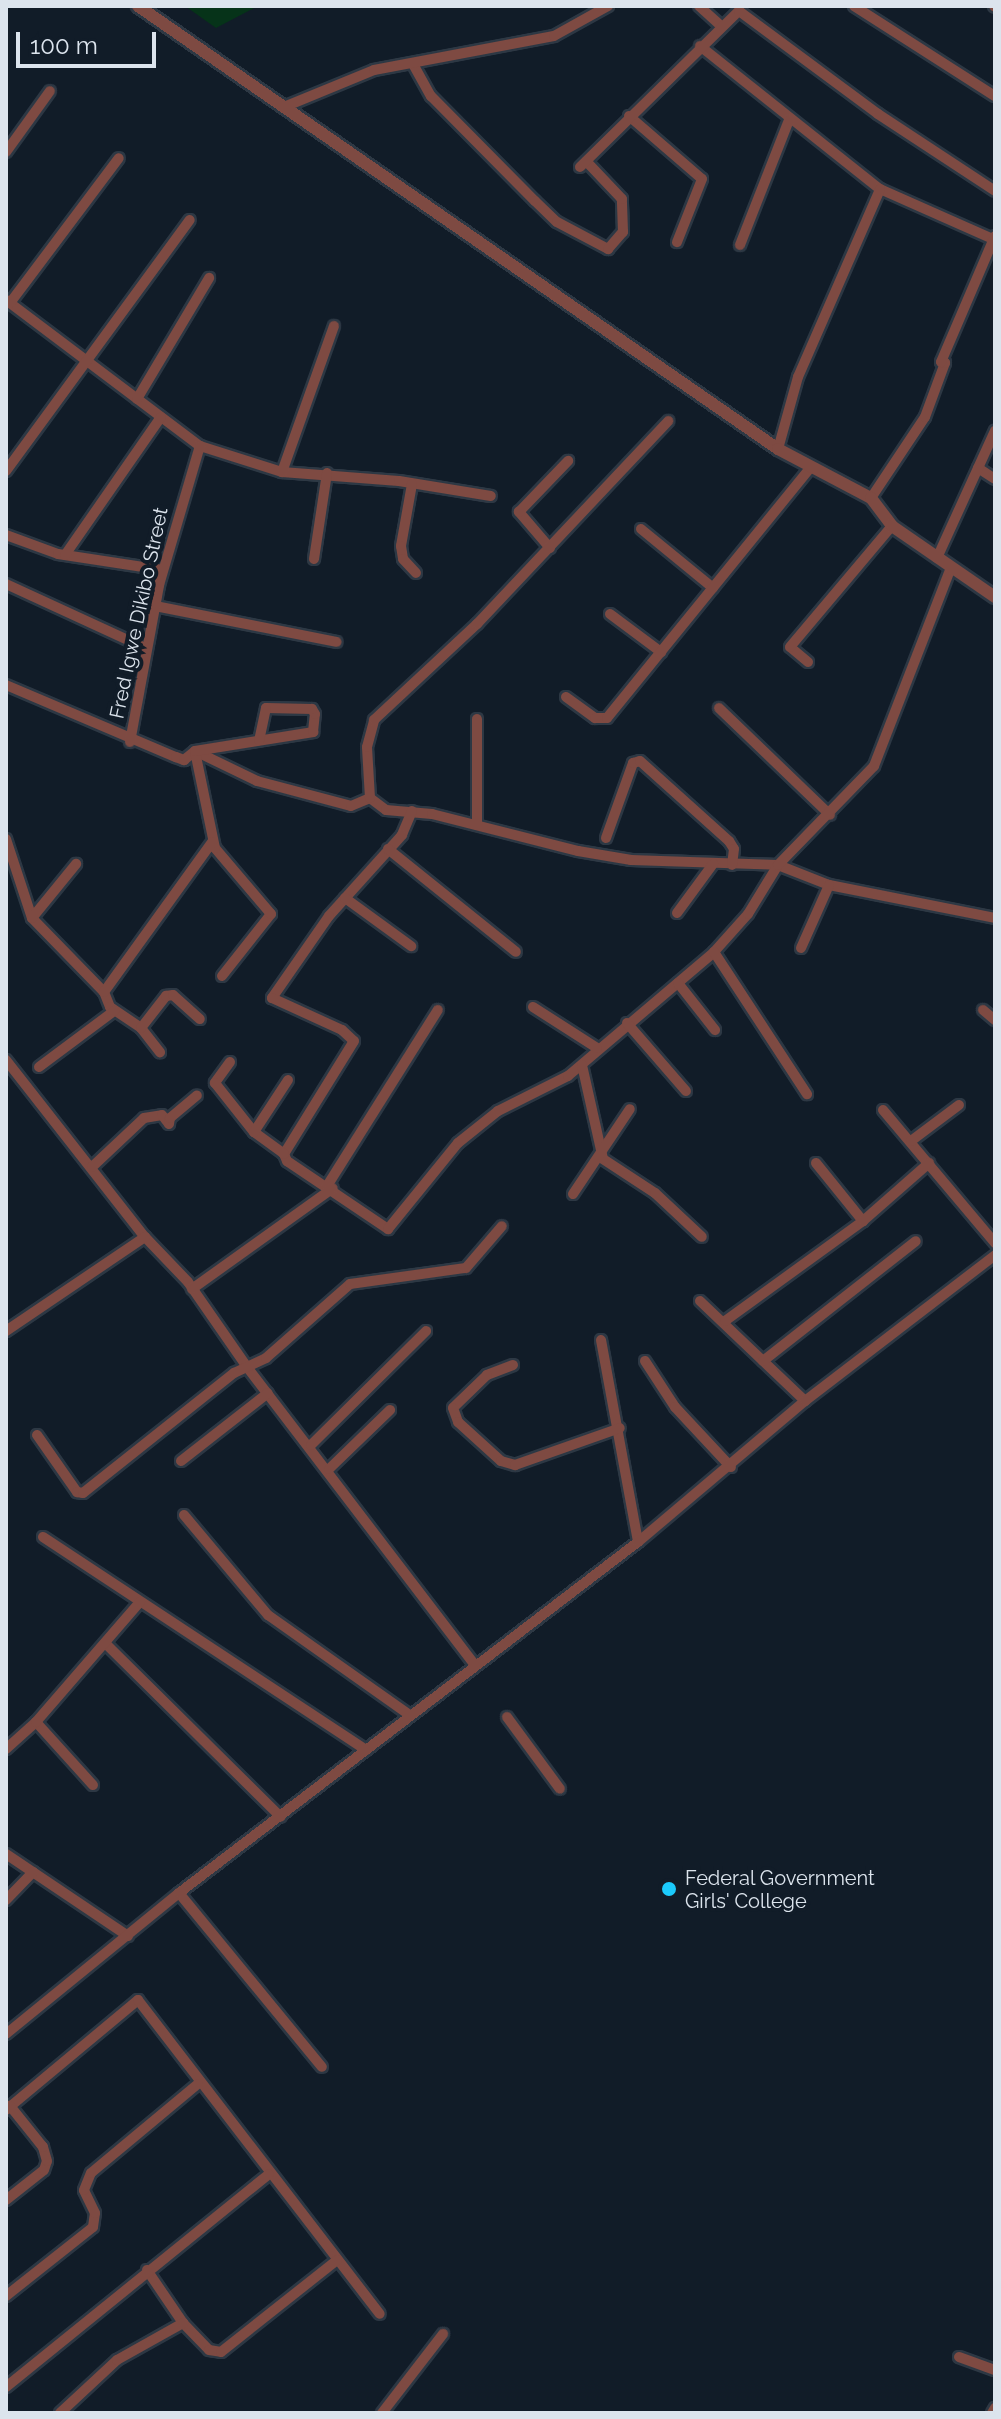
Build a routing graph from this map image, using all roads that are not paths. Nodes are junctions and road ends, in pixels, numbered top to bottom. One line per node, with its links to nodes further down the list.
1 (138, 6): 10 (street)
2 (608, 6): 7 (street)
3 (699, 6): 5 (street)
4 (854, 6): 9 (street)
5 (721, 26): 6 (street); 16 (street)
6 (700, 46): 11 (street); 12 (street)
7 (413, 64): 10 (street); 11 (street)
8 (50, 91): 13 (street)
9 (995, 96)
10 (284, 107): 30 (street)
11 (629, 116): 19 (street)
12 (789, 120): 15 (street); 20 (street)
13 (6, 152)
14 (119, 158): 22 (street)
15 (880, 189): 18 (street); 30 (street)
16 (995, 191)
17 (190, 220): 24 (street)
18 (994, 237): 40 (street)
19 (677, 242)
20 (740, 245)
21 (209, 278): 25 (street)
22 (8, 301): 24 (street)
23 (334, 326): 35 (street)
24 (87, 360): 25 (street); 34 (street)
25 (137, 399): 26 (street)
26 (161, 417): 29 (street); 45 (street)
27 (668, 421): 44 (street)
28 (995, 431): 32 (street)
29 (200, 446): 35 (street); 49 (street, Fred Igwe Dikibo Street)
30 (778, 449): 33 (street)
31 (568, 461): 44 (street)
32 (978, 468): 37 (street); 46 (street)
33 (809, 469): 40 (street); 52 (street)
34 (6, 471)
35 (282, 472): 36 (street)
36 (327, 473): 38 (street); 47 (street)
37 (995, 479)
38 (412, 484): 39 (street); 50 (street)
39 (491, 496)
40 (871, 498): 41 (street)
41 (892, 526): 46 (street); 59 (street)
42 (641, 529): 52 (street)
43 (6, 535): 45 (street)
44 (550, 548): 67 (street)
45 (65, 555): 49 (street)
46 (937, 558): 48 (street)
47 (314, 559)
48 (951, 567): 53 (street); 69 (street)
49 (163, 570): 54 (street, Fred Igwe Dikibo Street)
50 (416, 573)
51 (6, 584): 57 (street)
52 (713, 588): 58 (street)
53 (995, 597)
54 (155, 606): 56 (street); 57 (street, Fred Igwe Dikibo Street)
55 (610, 614): 58 (street)
56 (336, 642)
57 (147, 649): 65 (street, Fred Igwe Dikibo Street)
58 (661, 652): 61 (street)
59 (808, 662)
60 (6, 685): 65 (street)
61 (566, 697)
62 (719, 708): 69 (street)
63 (477, 719): 70 (street)
64 (259, 740): 64 (street); 66 (street)
65 (130, 742): 66 (street)
66 (195, 751): 67 (street); 73 (street)
67 (370, 798): 68 (street)
68 (412, 811): 70 (street); 74 (street)
69 (830, 815): 78 (street)
70 (477, 825): 76 (street)
71 (606, 838): 77 (street)
72 (6, 839): 82 (street)
73 (212, 842): 88 (street); 90 (street)
74 (388, 849): 80 (street); 86 (street)
75 (76, 864): 82 (street)
76 (713, 864): 77 (street); 81 (street)
77 (732, 865): 78 (street)
78 (778, 865): 79 (street); 87 (street)
79 (829, 885): 83 (street); 85 (street)
80 (345, 898): 84 (street); 116 (street)
81 (677, 913)
82 (32, 918): 90 (street)
83 (995, 918)
84 (411, 946)
85 (801, 948)
86 (516, 952)
87 (714, 952): 89 (street); 108 (street)
88 (222, 976)
89 (678, 983): 97 (street); 99 (street)
90 (104, 992): 94 (street)
91 (533, 1007): 100 (street)
92 (438, 1010): 120 (street)
93 (983, 1010): 96 (street)
94 (114, 1011): 98 (street); 105 (street)
95 (200, 1019): 98 (street)
96 (995, 1020)
97 (627, 1023): 100 (street); 107 (street)
98 (141, 1028): 101 (street)
99 (715, 1030)
100 (597, 1048): 104 (street)
101 (160, 1052)
102 (6, 1060): 119 (street)
103 (230, 1062): 113 (street)
104 (582, 1065): 115 (street); 120 (street)
105 (39, 1067)
106 (288, 1080): 113 (street)
107 (686, 1091)
108 (807, 1094)
109 (197, 1095): 119 (street)
110 (959, 1105): 114 (street)
111 (630, 1109): 115 (street)
112 (883, 1110): 114 (street)
113 (254, 1132): 116 (street)
114 (911, 1141): 118 (street)
115 (599, 1147): 121 (street); 125 (street)
116 (284, 1154): 120 (street)
117 (816, 1163): 122 (street)
118 (929, 1163): 122 (street); 127 (street)
119 (92, 1167): 124 (street)
120 (330, 1187): 129 (street)
121 (573, 1194)
122 (863, 1221): 131 (street)
123 (502, 1226): 138 (street)
124 (145, 1237): 129 (street); 132 (street)
125 (702, 1237)
126 (916, 1241): 136 (street)
127 (995, 1243)
128 (995, 1255): 140 (street)
129 (192, 1289): 138 (street)
130 (700, 1301): 131 (street)
131 (725, 1321): 136 (street)
132 (6, 1331)
133 (426, 1331): 144 (street)
134 (601, 1340): 142 (street)
135 (645, 1361): 146 (street)
136 (763, 1361): 140 (street)
137 (513, 1365): 142 (street)
138 (247, 1367): 139 (street); 143 (street)
139 (268, 1393): 144 (street); 145 (street)
140 (805, 1401): 146 (street)
141 (390, 1410): 147 (street)
142 (620, 1428): 150 (street)
143 (37, 1435)
144 (311, 1445): 147 (street)
145 (181, 1461)
146 (731, 1467): 150 (street)
147 (329, 1469): 153 (street)
148 (184, 1515): 154 (street)
149 (43, 1537): 151 (street)
150 (638, 1542): 153 (street)
151 (140, 1602): 152 (street); 158 (street)
152 (105, 1643): 156 (street); 161 (street)
153 (475, 1665): 154 (street)
154 (410, 1715): 158 (street)
155 (507, 1717): 160 (street)
156 (36, 1722): 157 (street); 159 (street)
157 (6, 1749)
158 (366, 1750): 161 (street)
159 (93, 1785)
160 (560, 1789)
161 (281, 1817): 164 (street)
162 (6, 1854): 163 (street)
163 (33, 1872): 165 (street); 166 (street)
164 (179, 1893): 166 (street); 168 (street)
165 (6, 1900)
166 (128, 1936): 167 (street)
167 (6, 2034)
168 (322, 2067)
169 (198, 2084): 170 (street); 171 (street); 175 (street)
170 (8, 2108): 172 (street)
171 (269, 2174): 173 (street); 174 (street)
172 (6, 2200)
173 (337, 2260): 176 (street); 177 (street)
174 (147, 2270): 177 (street); 181 (street)
175 (6, 2296)
176 (380, 2314)
177 (183, 2323): 183 (street)
178 (443, 2334): 184 (street)
179 (959, 2357): 180 (street)
180 (995, 2370)
181 (6, 2387)
182 (995, 2408): 185 (street)
183 (60, 2413)
184 (382, 2413)
185 (992, 2413)

